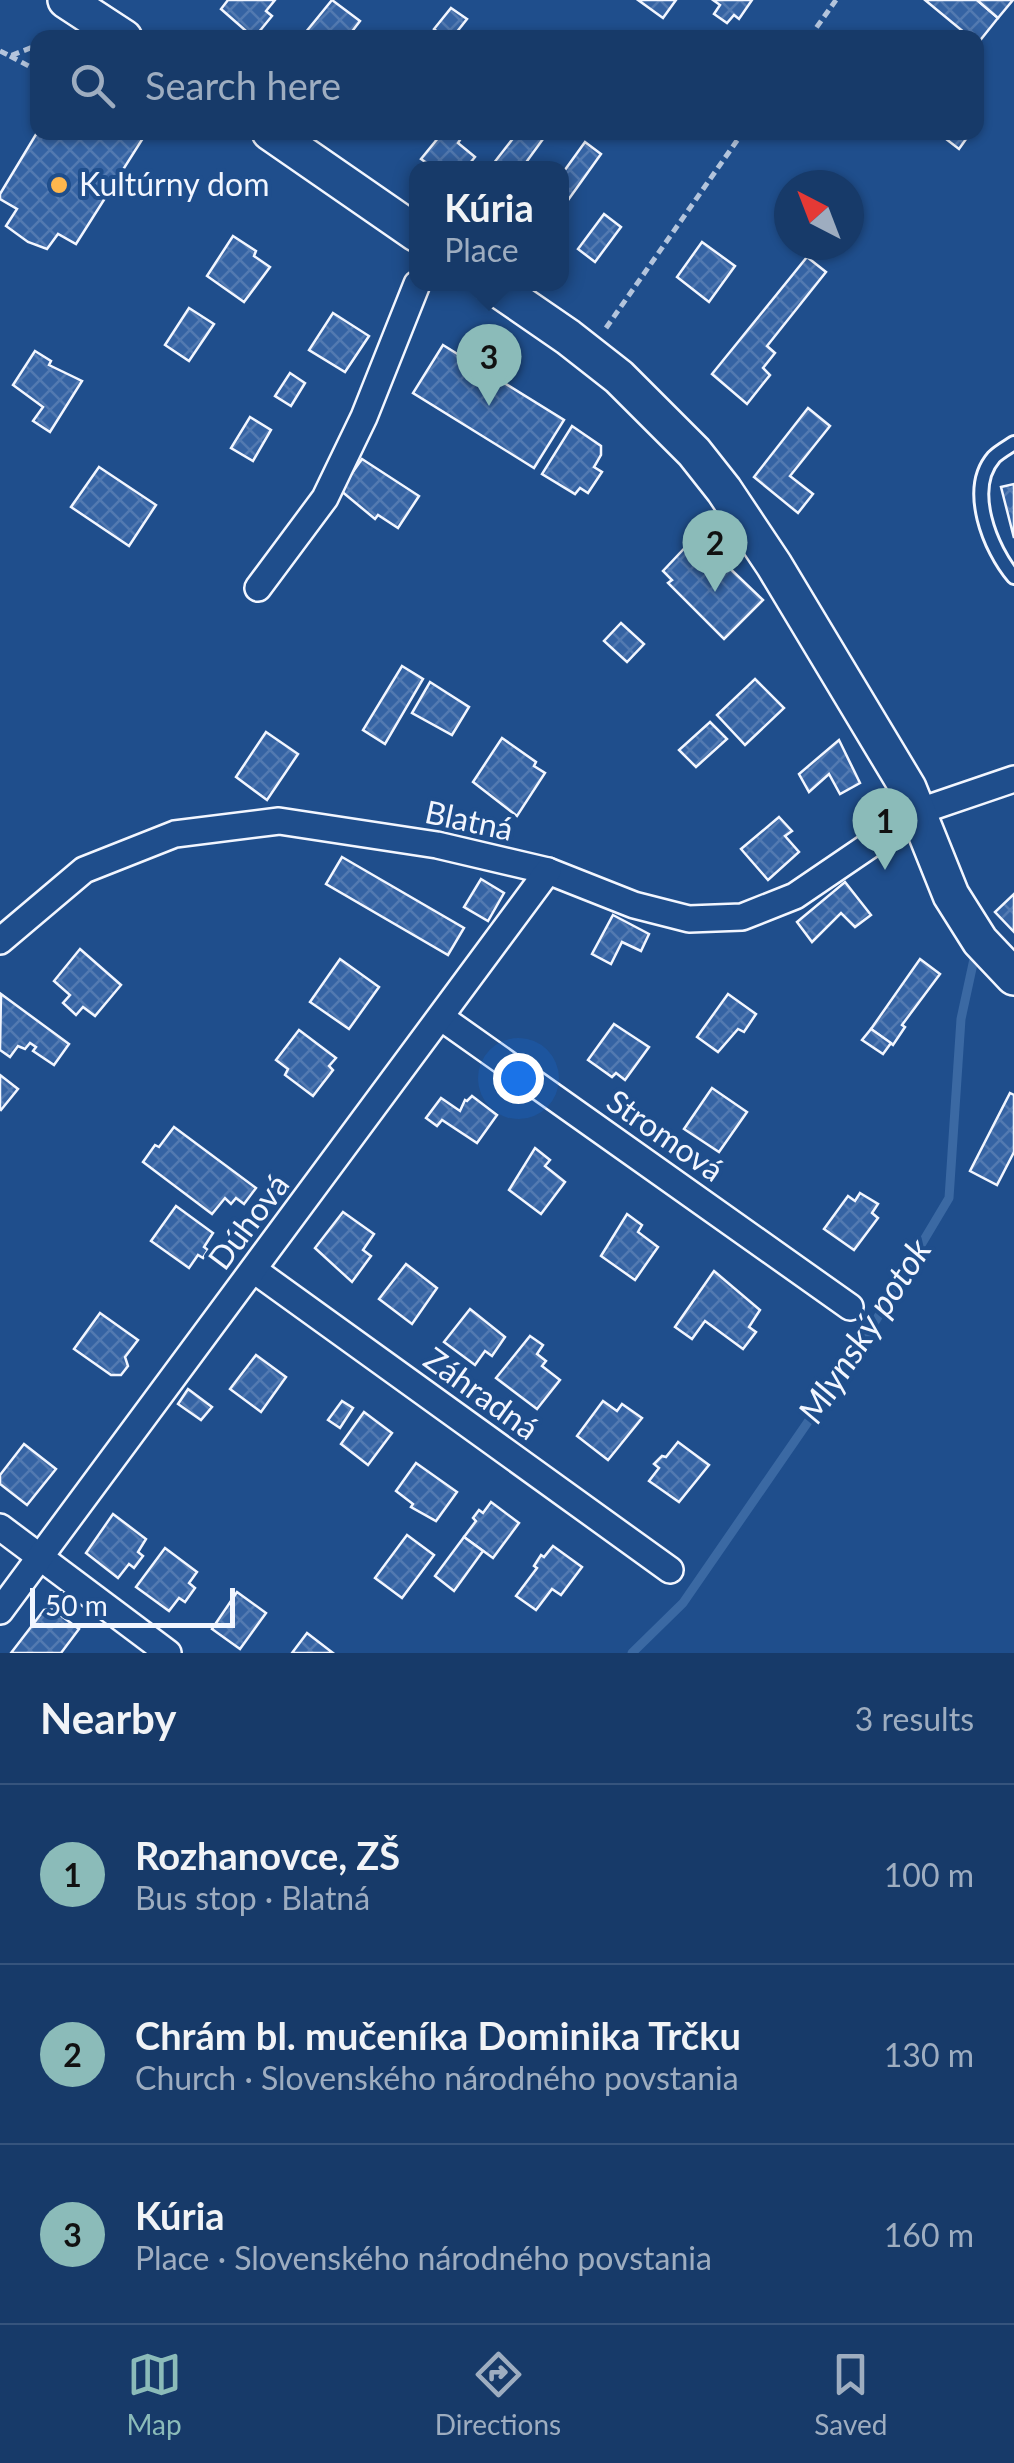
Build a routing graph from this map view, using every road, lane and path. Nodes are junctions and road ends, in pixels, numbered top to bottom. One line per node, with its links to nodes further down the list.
1 (66, 0): 3 (street)
2 (836, 0): 4 (path)
3 (112, 30)
4 (815, 30)
5 (30, 48): 7 (path)
6 (0, 51): 7 (path)
7 (10, 56): 8 (path)
8 (30, 67)
9 (282, 140): 11 (street)
10 (736, 140): 14 (path)
11 (409, 228)
12 (414, 291): 17 (street)
13 (500, 291): 14 (street)
14 (587, 351): 19 (street)
15 (1014, 443): 16 (lane)
16 (1014, 577)
17 (258, 588)
18 (1014, 779): 19 (street, Blatná)
19 (920, 812): 20 (street, Blatná); 22 (street)
20 (548, 871): 21 (street, Blatná); 23 (street, Dúhová)
21 (0, 940)
22 (1014, 977)
23 (442, 1018): 24 (street, Dúhová); 25 (street, Stromová)
24 (254, 1270): 27 (street, Dúhová); 28 (street, Záhradná)
25 (850, 1307)
26 (0, 1527): 27 (street)
27 (38, 1557): 29 (street, Dúhová); 30 (street)
28 (670, 1570)
29 (0, 1611)
30 (168, 1653)

